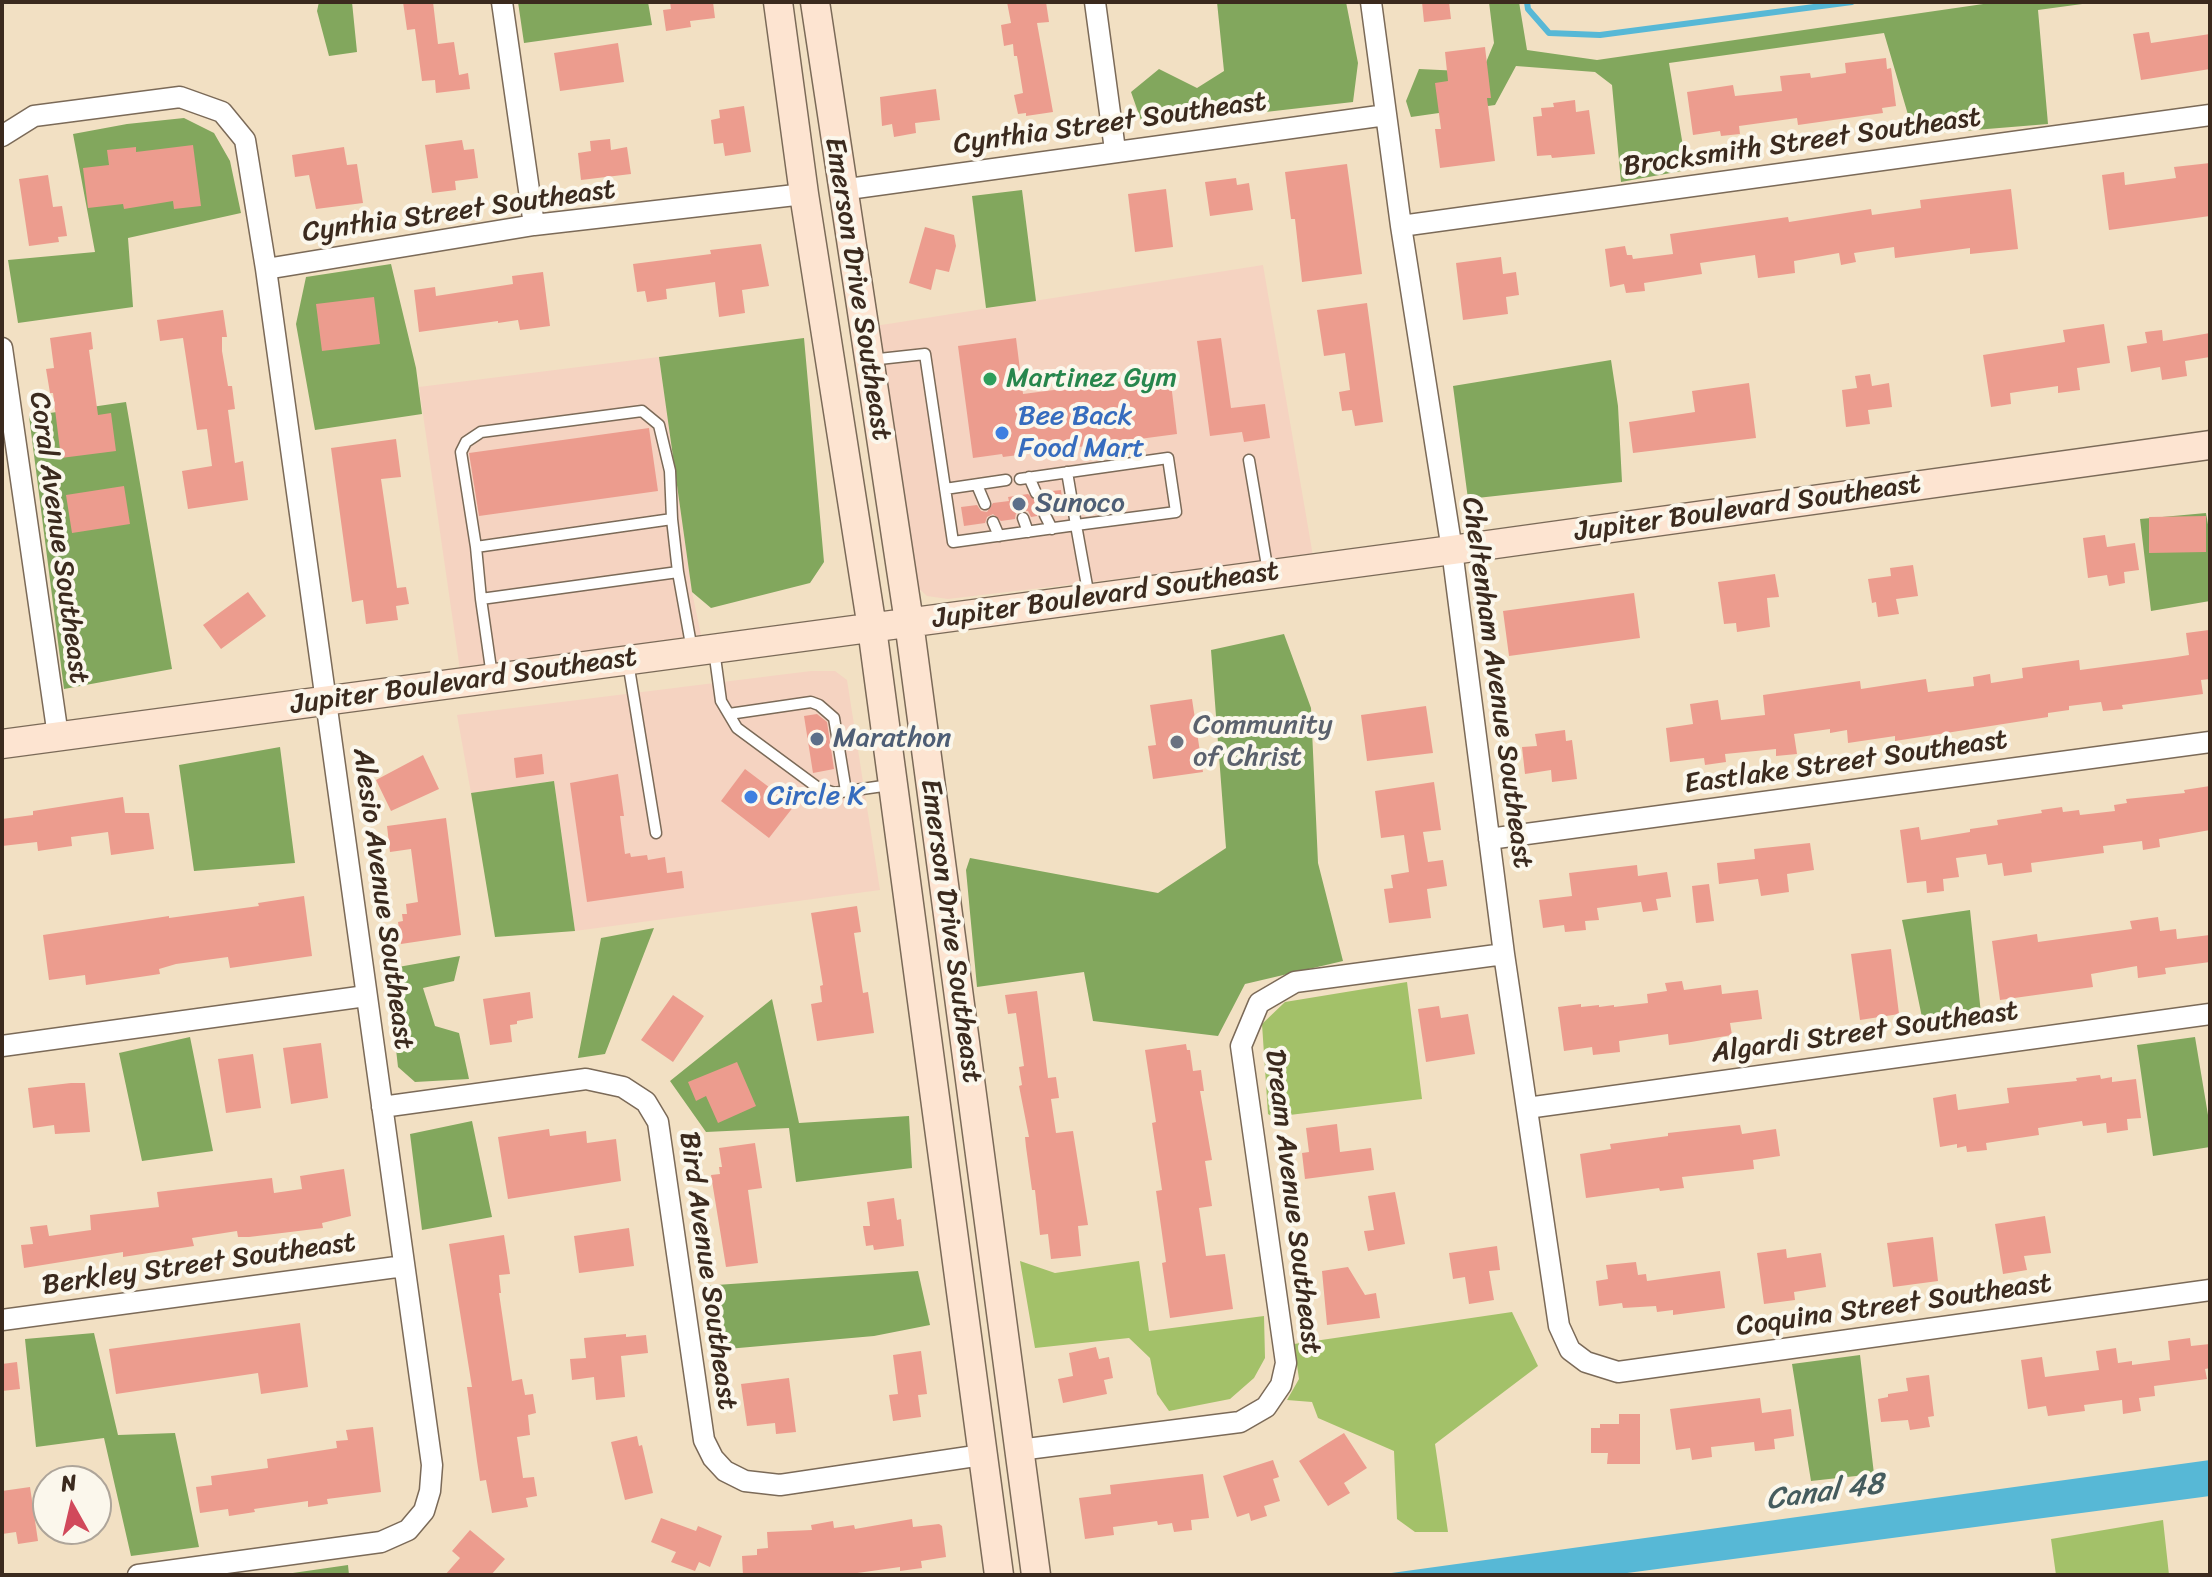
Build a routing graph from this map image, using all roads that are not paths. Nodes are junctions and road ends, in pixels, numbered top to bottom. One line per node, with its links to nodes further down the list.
1 (502, 2): 12 (street)
2 (778, 2): 11 (street, Emerson Drive Southeast)
3 (815, 2): 10 (street, Emerson Drive Southeast)
4 (1095, 2): 9 (street)
5 (1371, 2): 6 (street, Cheltenham Avenue Southeast)
6 (1386, 115): 9 (street, Cynthia Street Southeast); 13 (street, Cheltenham Avenue Southeast)
7 (2210, 115): 13 (street, Brocksmith Street Southeast)
8 (2, 136): 14 (street, Alesio Avenue Southeast)
9 (1115, 150): 10 (street, Cynthia Street Southeast)
10 (841, 190): 16 (street, Emerson Drive Southeast)
11 (804, 194): 12 (street, Cynthia Street Southeast); 40 (street, Emerson Drive Southeast)
12 (534, 225): 14 (street, Cynthia Street Southeast)
13 (1401, 226): 34 (street, Cheltenham Avenue Southeast)
14 (266, 269): 44 (street, Alesio Avenue Southeast)
15 (2, 348): 46 (street, Coral Avenue Southeast)
16 (868, 361): 22 (lane); 39 (street, Emerson Drive Southeast)
17 (2210, 445): 34 (street, Jupiter Boulevard Southeast)
18 (1249, 460): 36 (lane)
19 (1067, 472): 23 (lane); 29 (lane); 29 (lane)
20 (1006, 480): 21 (lane)
21 (977, 485): 22 (lane); 24 (lane)
22 (945, 489): 32 (lane)
23 (1036, 493)
24 (985, 504)
25 (1045, 515): 30 (lane)
26 (1023, 518): 31 (lane)
27 (672, 519): 33 (lane); 33 (lane); 35 (lane)
28 (993, 522): 32 (lane)
29 (1076, 525): 30 (lane); 37 (lane)
30 (1052, 529): 31 (lane)
31 (1028, 532): 32 (lane)
32 (999, 536)
33 (476, 547): 38 (lane)
34 (1452, 550): 36 (street, Jupiter Boulevard Southeast); 52 (street, Cheltenham Avenue Southeast)
35 (678, 572): 38 (lane); 41 (lane)
36 (1268, 574): 37 (street, Jupiter Boulevard Southeast)
37 (1089, 598): 39 (street, Jupiter Boulevard Southeast)
38 (481, 599): 43 (lane)
39 (909, 622): 40 (street, Jupiter Boulevard Southeast); 63 (street, Emerson Drive Southeast)
40 (872, 628): 41 (street, Jupiter Boulevard Southeast); 49 (street, Emerson Drive Southeast)
41 (703, 650): 42 (street, Jupiter Boulevard Southeast); 45 (lane)
42 (628, 660): 43 (street, Jupiter Boulevard Southeast); 51 (lane)
43 (492, 678): 44 (street, Jupiter Boulevard Southeast)
44 (326, 700): 46 (street, Jupiter Boulevard Southeast); 54 (street, Alesio Avenue Southeast)
45 (729, 714): 50 (lane); 50 (lane)
46 (58, 736): 48 (street, Jupiter Boulevard Southeast)
47 (2210, 742): 52 (street, Eastlake Street Southeast)
48 (2, 744)
49 (893, 785): 50 (lane); 64 (street, Emerson Drive Southeast)
50 (846, 791)
51 (656, 833)
52 (1489, 839): 53 (street, Cheltenham Avenue Southeast)
53 (1504, 954): 58 (street, Cheltenham Avenue Southeast); 63 (street, Dream Avenue Southeast)
54 (366, 996): 56 (street); 57 (street, Alesio Avenue Southeast)
55 (2210, 1014): 58 (street, Algardi Street Southeast)
56 (2, 1046)
57 (382, 1107): 59 (street, Alesio Avenue Southeast); 64 (street, Bird Avenue Southeast)
58 (1527, 1108): 62 (street, Cheltenham Avenue Southeast)
59 (404, 1266): 61 (street, Berkley Street Southeast); 65 (street, Alesio Avenue Southeast)
60 (2210, 1290): 62 (street, Coquina Street Southeast)
61 (2, 1320)
62 (1586, 1362)
63 (1019, 1450): 67 (street, Emerson Drive Southeast)
64 (982, 1455): 66 (street, Emerson Drive Southeast)
65 (138, 1575)
66 (999, 1575)
67 (1036, 1575)

